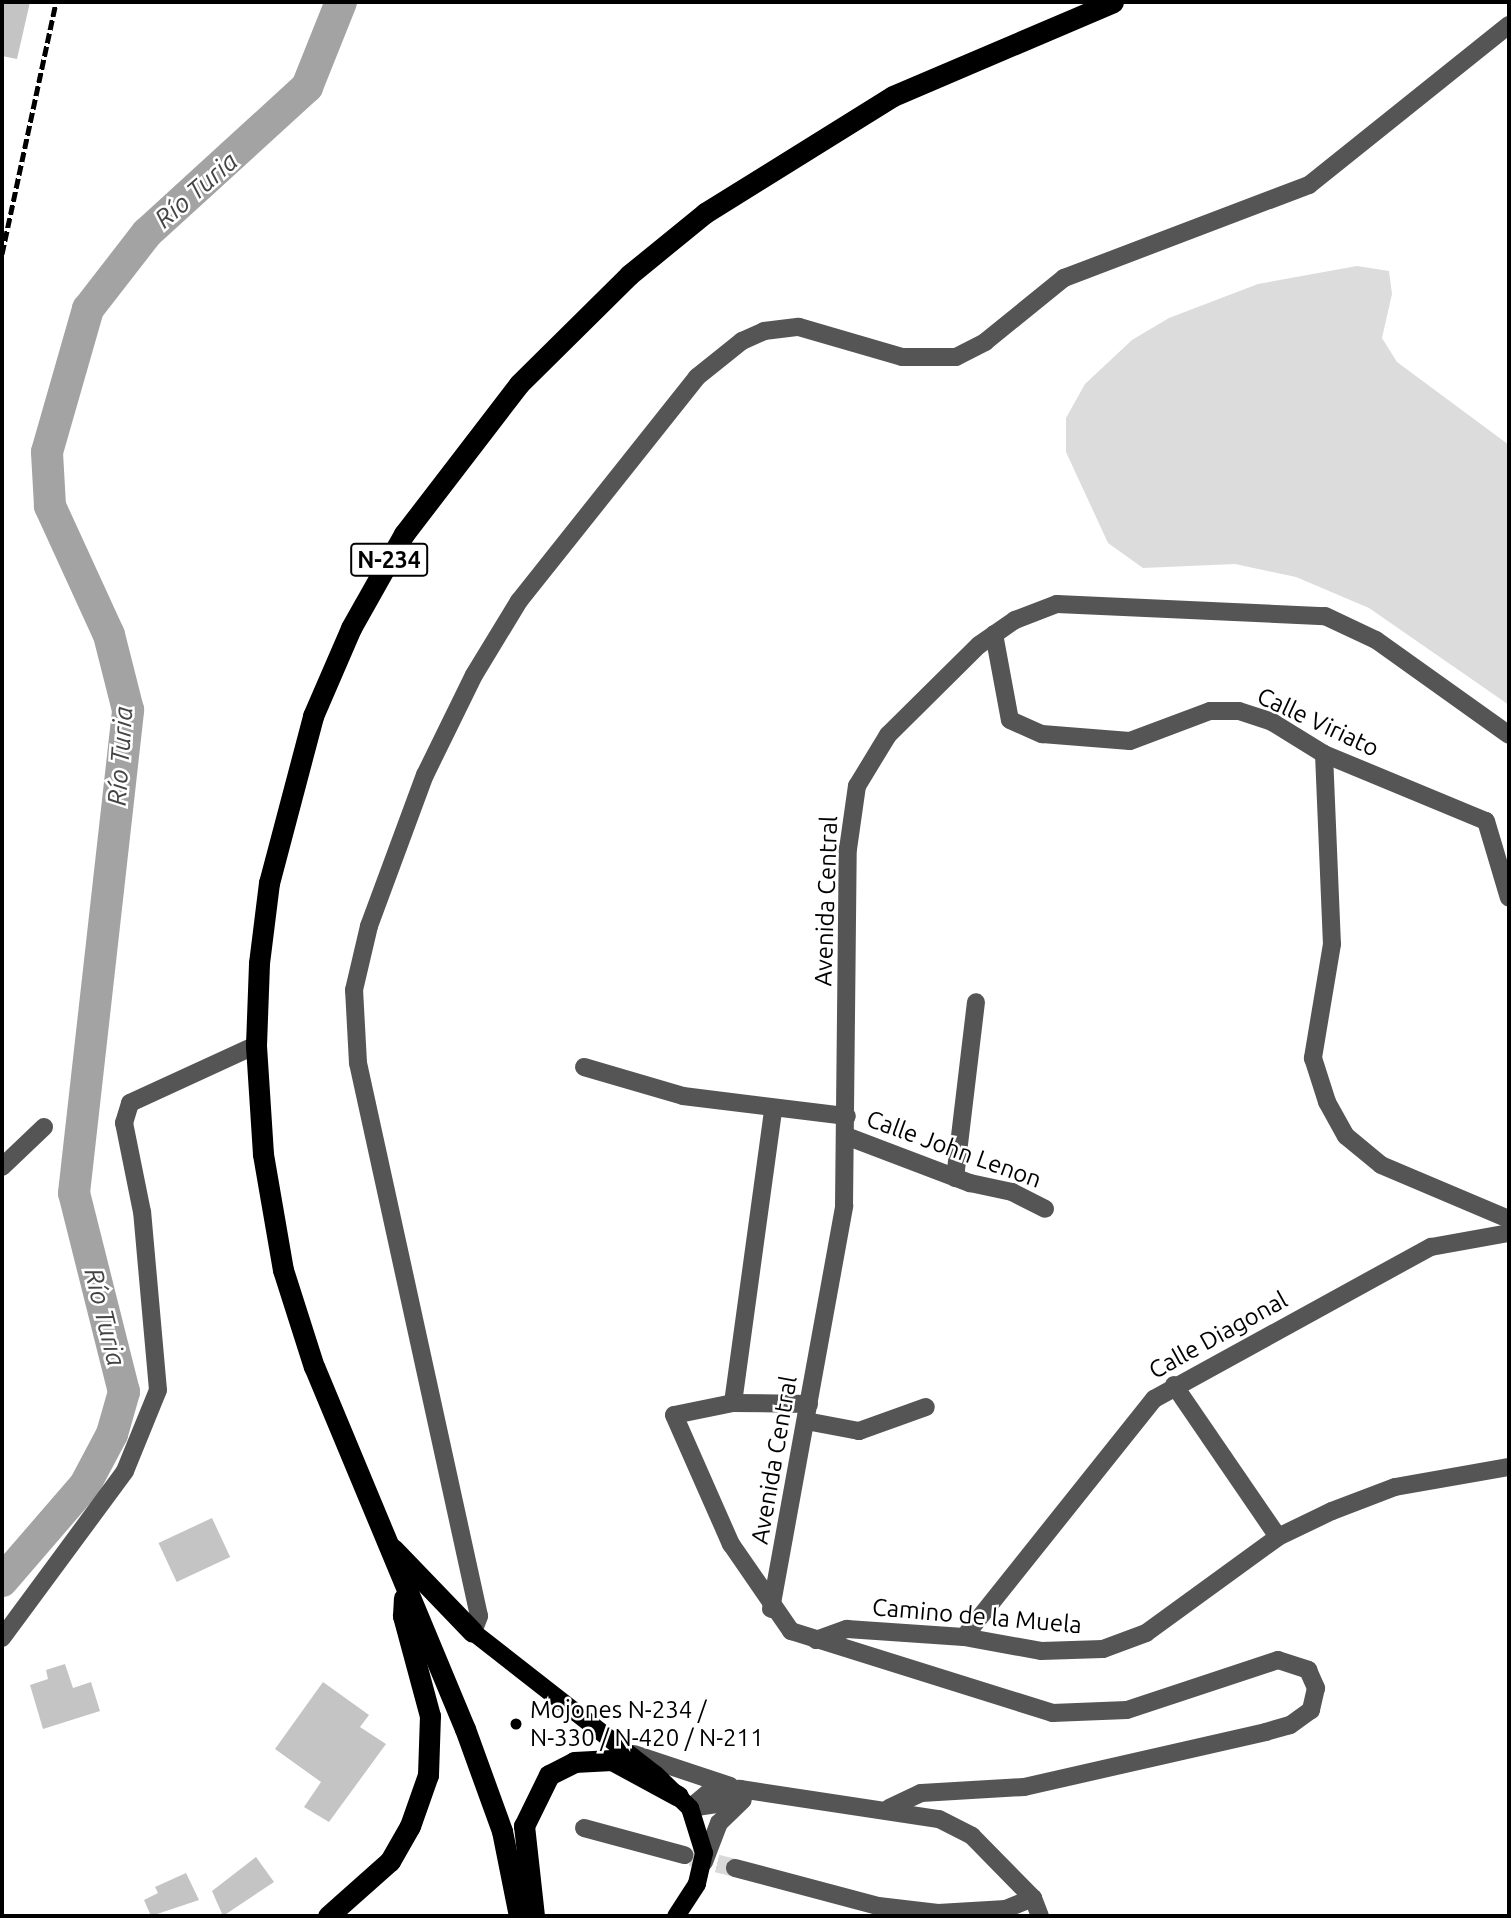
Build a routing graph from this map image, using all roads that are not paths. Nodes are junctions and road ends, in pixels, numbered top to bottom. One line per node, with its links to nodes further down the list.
1 (1113, 2): 8 (highway, N-234)
2 (1509, 25): 28 (street)
3 (994, 634): 4 (street, Avenida Central); 5 (street, Calle Viriato); 11 (street, Avenida Central)
4 (1509, 735)
5 (1324, 754): 6 (street, Calle Viriato); 17 (street)
6 (1509, 898)
7 (976, 1002): 15 (street)
8 (256, 1045): 25 (highway, N-234); 30 (street)
9 (584, 1067): 10 (street)
10 (773, 1111): 11 (street); 20 (street)
11 (847, 1116): 13 (street, Avenida Central)
12 (44, 1127): 14 (street)
13 (846, 1136): 15 (street, Calle John Lenon); 22 (street, Avenida Central)
14 (2, 1167)
15 (955, 1178): 16 (street, Calle John Lenon)
16 (1045, 1209)
17 (1509, 1219)
18 (1509, 1233): 19 (street, Calle Diagonal)
19 (1174, 1385): 24 (street); 29 (street, Calle Diagonal)
20 (733, 1403): 22 (street); 27 (street)
21 (926, 1407): 22 (street)
22 (807, 1412): 27 (street, Avenida Central)
23 (1509, 1467): 24 (street, Camino de la Muela)
24 (1278, 1537): 29 (street, Camino de la Muela)
25 (384, 1540): 26 (highway, N-234); 28 (highway)
26 (404, 1585): 41 (highway); 42 (highway, N-234)
27 (771, 1609): 31 (street)
28 (473, 1632): 32 (main road)
29 (964, 1637): 31 (street, Camino de la Muela)
30 (2, 1638)
31 (816, 1640): 35 (street)
32 (618, 1746): 33 (street); 34 (main road)
33 (747, 1794): 34 (street); 35 (street); 39 (street)
34 (684, 1802): 39 (main road); 43 (highway)
35 (889, 1808): 40 (street)
36 (583, 1828): 37 (street)
37 (684, 1855)
38 (735, 1868): 40 (street)
39 (702, 1869): 44 (main road)
40 (1033, 1898): 45 (street)
41 (328, 1916)
42 (519, 1916)
43 (534, 1916)
44 (676, 1916)
45 (1040, 1916)

